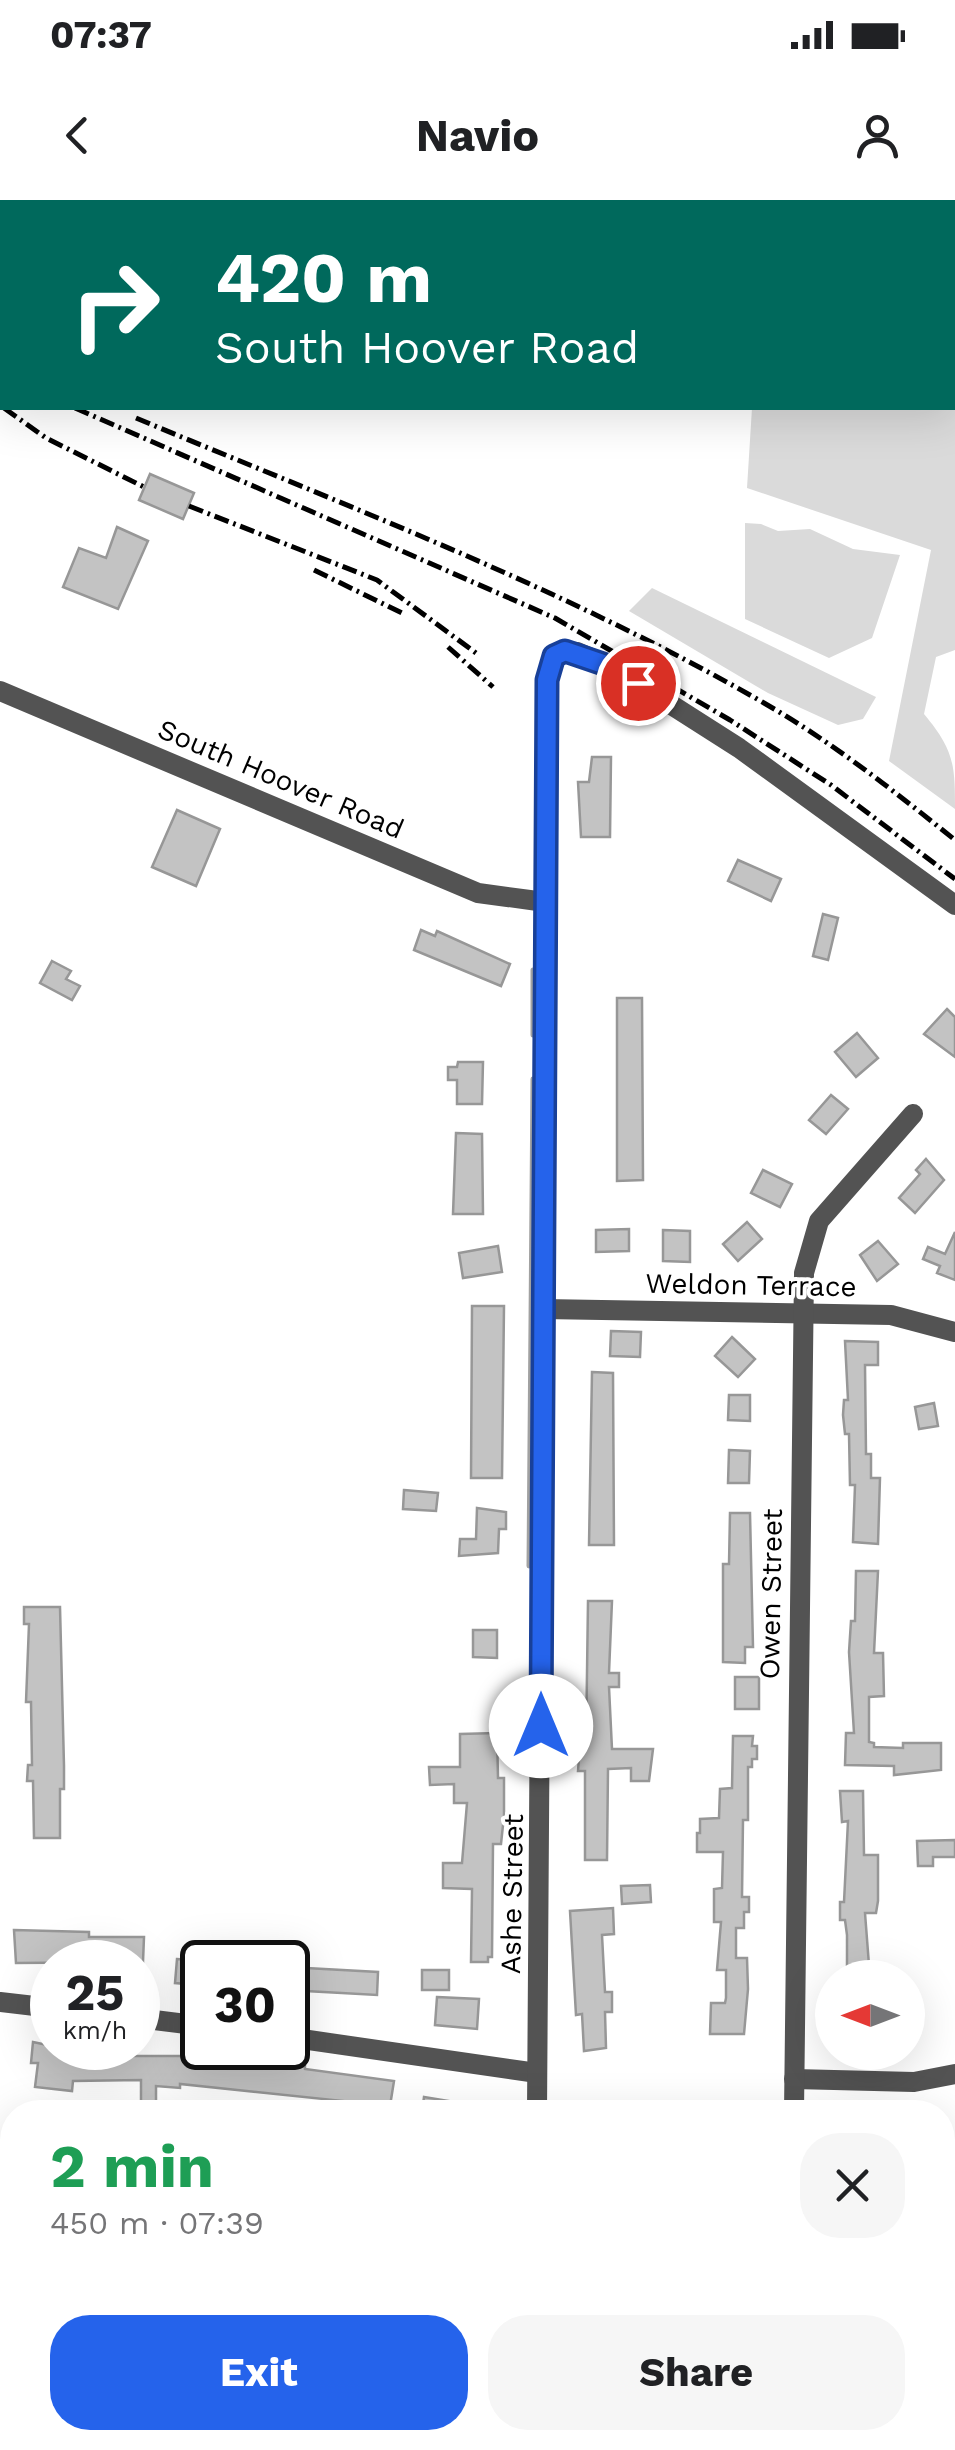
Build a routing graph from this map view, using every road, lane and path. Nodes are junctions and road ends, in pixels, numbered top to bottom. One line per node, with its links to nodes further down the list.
1 (0, 691): 2 (street, South Hoover Road)
2 (545, 902): 3 (street, Ashe Street); 5 (street, Ashe Street)
3 (955, 905)
4 (913, 1114): 6 (street, Owen Street)
5 (544, 1309): 6 (street, Weldon Terrace); 11 (street, Ashe Street)
6 (802, 1313): 7 (street, Weldon Terrace); 13 (street, Owen Street)
7 (955, 1332)
8 (0, 2002): 9 (street)
9 (30, 2005)
10 (310, 2040): 11 (street)
11 (537, 2073): 14 (street, Ashe Street)
12 (955, 2074): 13 (street)
13 (794, 2079): 15 (street, Owen Street)
14 (536, 2100)
15 (794, 2100)

